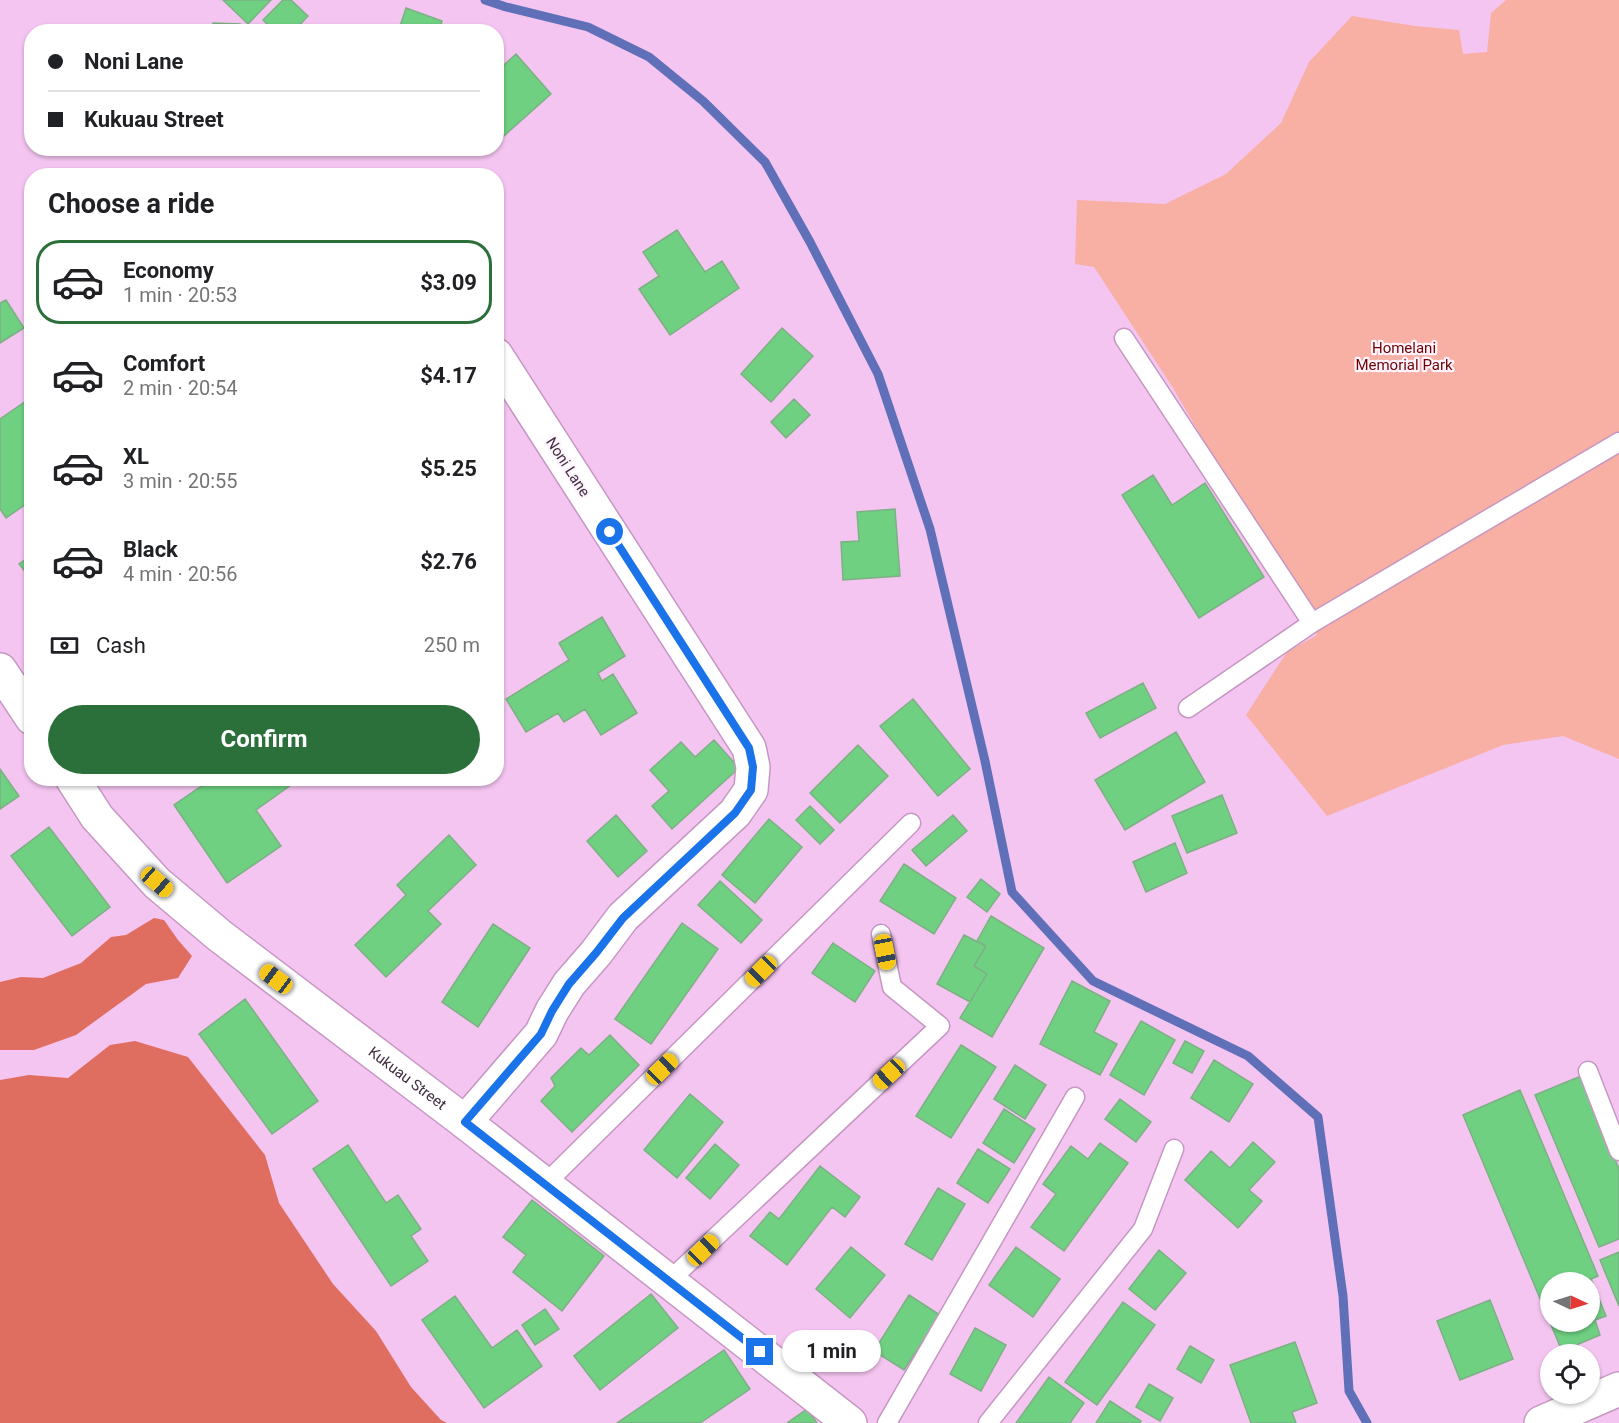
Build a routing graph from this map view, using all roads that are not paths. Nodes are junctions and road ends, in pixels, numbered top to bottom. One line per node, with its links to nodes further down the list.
1 (1124, 338): 4 (lane)
2 (504, 368): 13 (street, Noni Lane)
3 (1619, 442): 4 (lane)
4 (1312, 623): 7 (lane)
5 (0, 670): 6 (street)
6 (24, 706)
7 (1188, 708)
8 (77, 786): 13 (street, Kukuau Street)
9 (911, 823): 16 (lane)
10 (881, 934): 17 (lane)
11 (1588, 1071): 15 (lane)
12 (1075, 1097): 20 (lane)
13 (465, 1122): 16 (street, Kukuau Street)
14 (1174, 1149): 21 (lane)
15 (1619, 1151)
16 (545, 1184): 17 (street, Kukuau Street)
17 (669, 1281): 19 (street, Kukuau Street)
18 (1619, 1389): 22 (street)
19 (850, 1423)
20 (886, 1423)
21 (988, 1423)
22 (1541, 1423)

